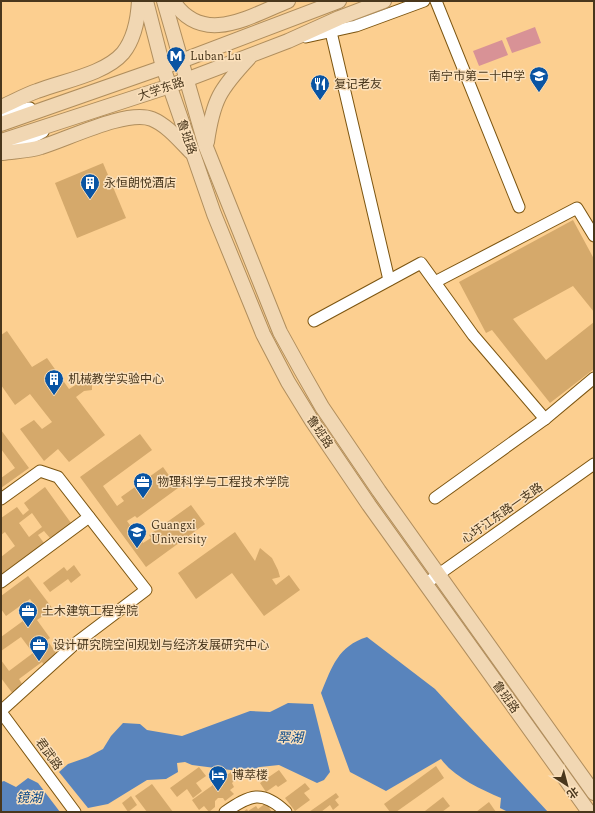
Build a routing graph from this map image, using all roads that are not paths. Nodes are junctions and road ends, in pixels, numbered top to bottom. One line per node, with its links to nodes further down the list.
1 (139, 1): 20 (main road)
2 (146, 1): 16 (main road, 鲁班路)
3 (164, 1): 15 (main road, 鲁班路)
4 (173, 1): 5 (main road)
5 (288, 1)
6 (326, 1): 11 (street)
7 (338, 1): 11 (main road, 大学东路)
8 (384, 1): 13 (main road, 大学东路)
9 (424, 1): 12 (street)
10 (436, 1): 26 (street)
11 (310, 11): 15 (main road, 大学东路)
12 (331, 32): 13 (street); 28 (street)
13 (288, 41): 14 (main road, 大学东路)
14 (252, 54): 17 (main road, 大学东路); 23 (main road)
15 (181, 61): 16 (main road, 大学东路); 17 (main road, 鲁班路)
16 (163, 67): 18 (main road, 鲁班路); 19 (main road, 大学东路)
17 (186, 80): 18 (main road, 大学东路); 23 (main road, 鲁班路)
18 (170, 86): 24 (main road, 大学东路); 25 (main road, 鲁班路)
19 (64, 101): 21 (street); 22 (main road, 大学东路)
20 (1, 107)
21 (1, 114)
22 (1, 124)
23 (206, 147): 37 (main road, 鲁班路)
24 (1, 149): 25 (main road)
25 (193, 154): 39 (main road, 鲁班路)
26 (519, 207)
27 (594, 236): 29 (street)
28 (389, 280): 29 (street); 30 (street)
29 (435, 282): 32 (street)
30 (314, 320)
31 (594, 378): 32 (street)
32 (545, 419): 34 (street)
33 (594, 464): 37 (street, 心圩江东路一支路)
34 (435, 498)
35 (1, 499): 36 (street)
36 (89, 517): 38 (street); 40 (street)
37 (438, 574): 39 (street, 心圩江东路一支路); 41 (main road, 鲁班路)
38 (1, 582)
39 (425, 584): 41 (main road, 鲁班路)
40 (1, 711): 42 (street, 君武路)
41 (590, 801)
42 (75, 812)
43 (225, 812): 44 (street)
44 (286, 812)

